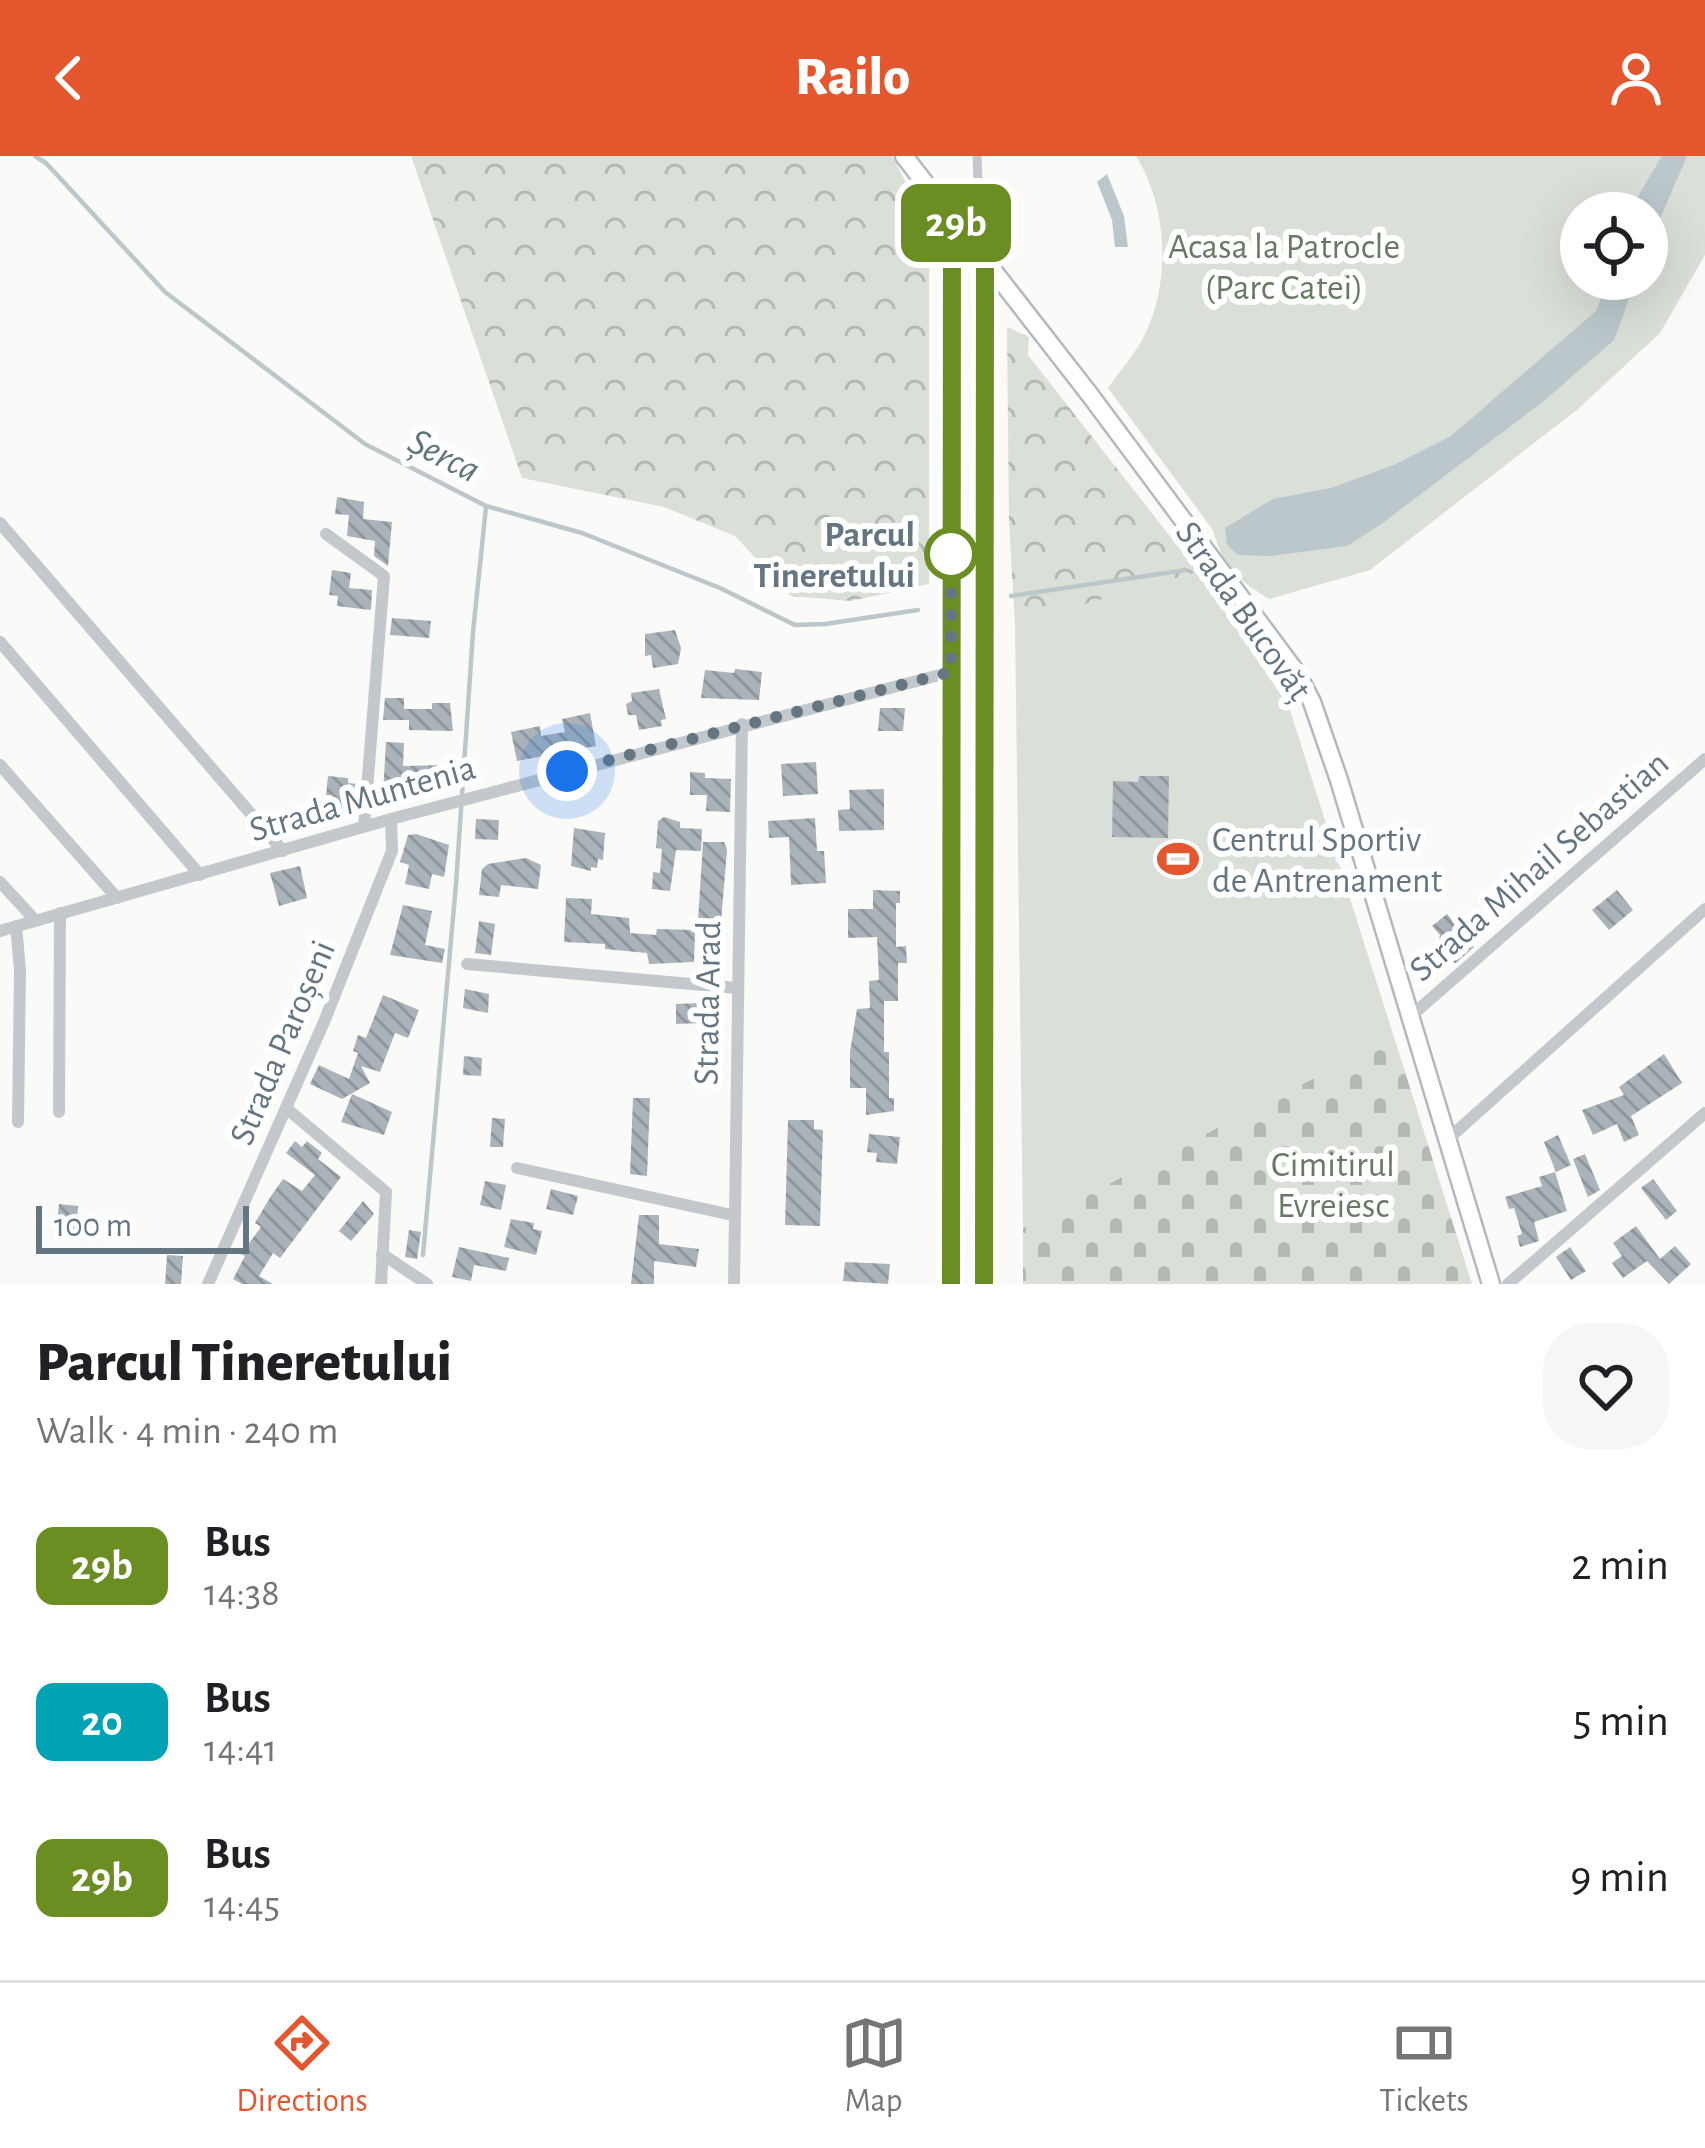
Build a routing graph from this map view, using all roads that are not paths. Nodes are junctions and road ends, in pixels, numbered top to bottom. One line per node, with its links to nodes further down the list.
1 (904, 156): 3 (main road, Strada Bucovăț)
2 (977, 156): 4 (street)
3 (952, 218): 5 (main road, Strada Bucovăț); 9 (main road)
4 (980, 228)
5 (985, 262): 26 (main road, Strada Bucovăț); 40 (main road)
6 (0, 523): 15 (street)
7 (326, 534): 14 (street)
8 (0, 642): 16 (street)
9 (951, 672): 10 (street, Strada Muntenia); 39 (main road)
10 (742, 724): 13 (street, Strada Muntenia); 25 (street, Strada Arad)
11 (1705, 760): 26 (street, Strada Mihail Sebastian)
12 (0, 765): 18 (street)
13 (391, 819): 14 (street, Strada Muntenia); 27 (street, Strada Paroșeni)
14 (364, 827): 15 (street, Strada Muntenia)
15 (283, 851): 16 (street, Strada Muntenia)
16 (200, 874): 18 (street, Strada Muntenia)
17 (0, 882): 21 (street)
18 (117, 898): 20 (street, Strada Muntenia)
19 (1705, 910): 31 (street)
20 (60, 914): 21 (street, Strada Muntenia); 28 (street)
21 (35, 920): 22 (street, Strada Muntenia)
22 (16, 926): 23 (street, Strada Muntenia); 30 (street)
23 (0, 931)
24 (467, 964): 25 (street)
25 (736, 988): 33 (street, Strada Arad)
26 (1411, 1016): 31 (main road, Strada Bucovăț)
27 (286, 1108): 34 (street); 35 (street, Strada Paroșeni)
28 (59, 1112)
29 (1705, 1113): 42 (street)
30 (18, 1122)
31 (1448, 1139): 41 (main road, Strada Bucovăț)
32 (517, 1168): 33 (street)
33 (732, 1215): 38 (street, Strada Arad)
34 (382, 1254): 36 (street); 37 (street)
35 (208, 1284)
36 (381, 1284)
37 (427, 1284)
38 (734, 1284)
39 (951, 1284)
40 (984, 1284)
41 (1491, 1284)
42 (1508, 1284)

